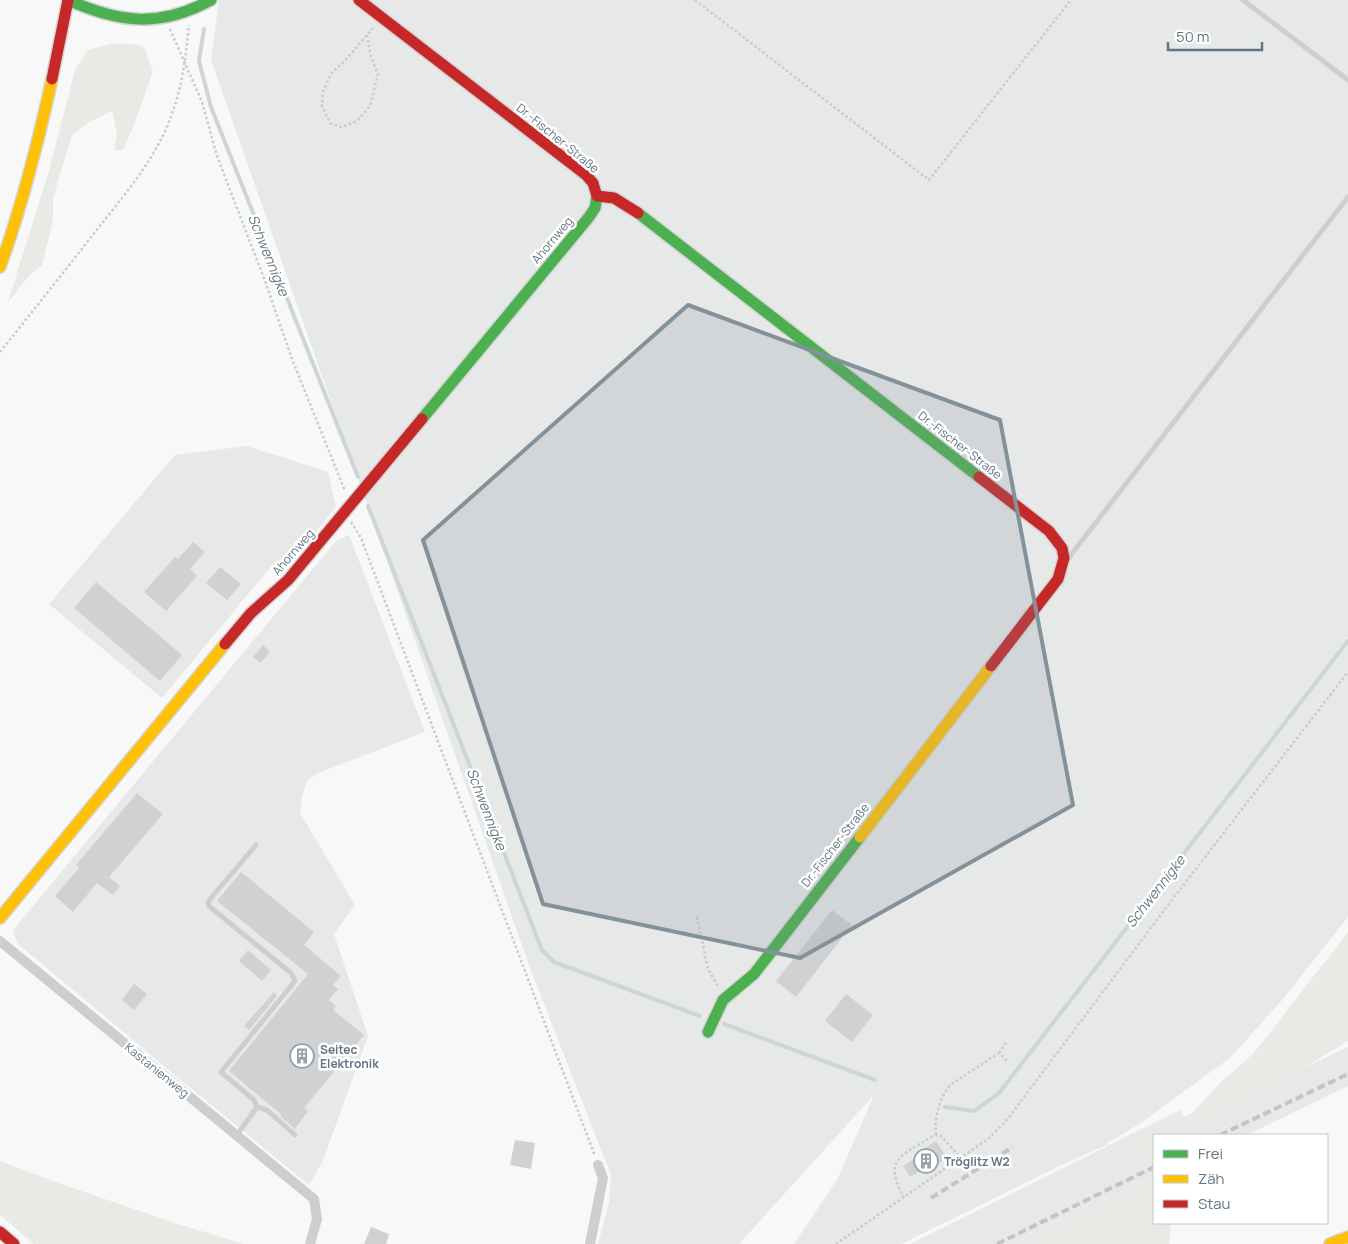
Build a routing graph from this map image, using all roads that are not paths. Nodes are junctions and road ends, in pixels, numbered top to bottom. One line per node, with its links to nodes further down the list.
1 (68, 0): 2 (street); 8 (street)
2 (211, 0)
3 (359, 0): 6 (street, Dr.-Fischer-Straße)
4 (1243, 0): 5 (lane)
5 (1348, 80)
6 (597, 196): 9 (street, Dr.-Fischer-Straße); 11 (street, Ahornweg)
7 (1348, 198): 9 (lane)
8 (0, 267)
9 (1065, 562): 13 (street, Dr.-Fischer-Straße)
10 (256, 845): 14 (lane)
11 (0, 918)
12 (0, 941): 16 (street, Kastanienweg)
13 (708, 1032)
14 (257, 1107): 15 (lane); 16 (lane)
15 (295, 1135)
16 (236, 1136): 21 (street, Kastanienweg)
17 (598, 1165): 22 (street)
18 (0, 1232): 20 (street)
19 (1348, 1237): 23 (street)
20 (14, 1244)
21 (310, 1244)
22 (590, 1244)
23 (1330, 1244)

